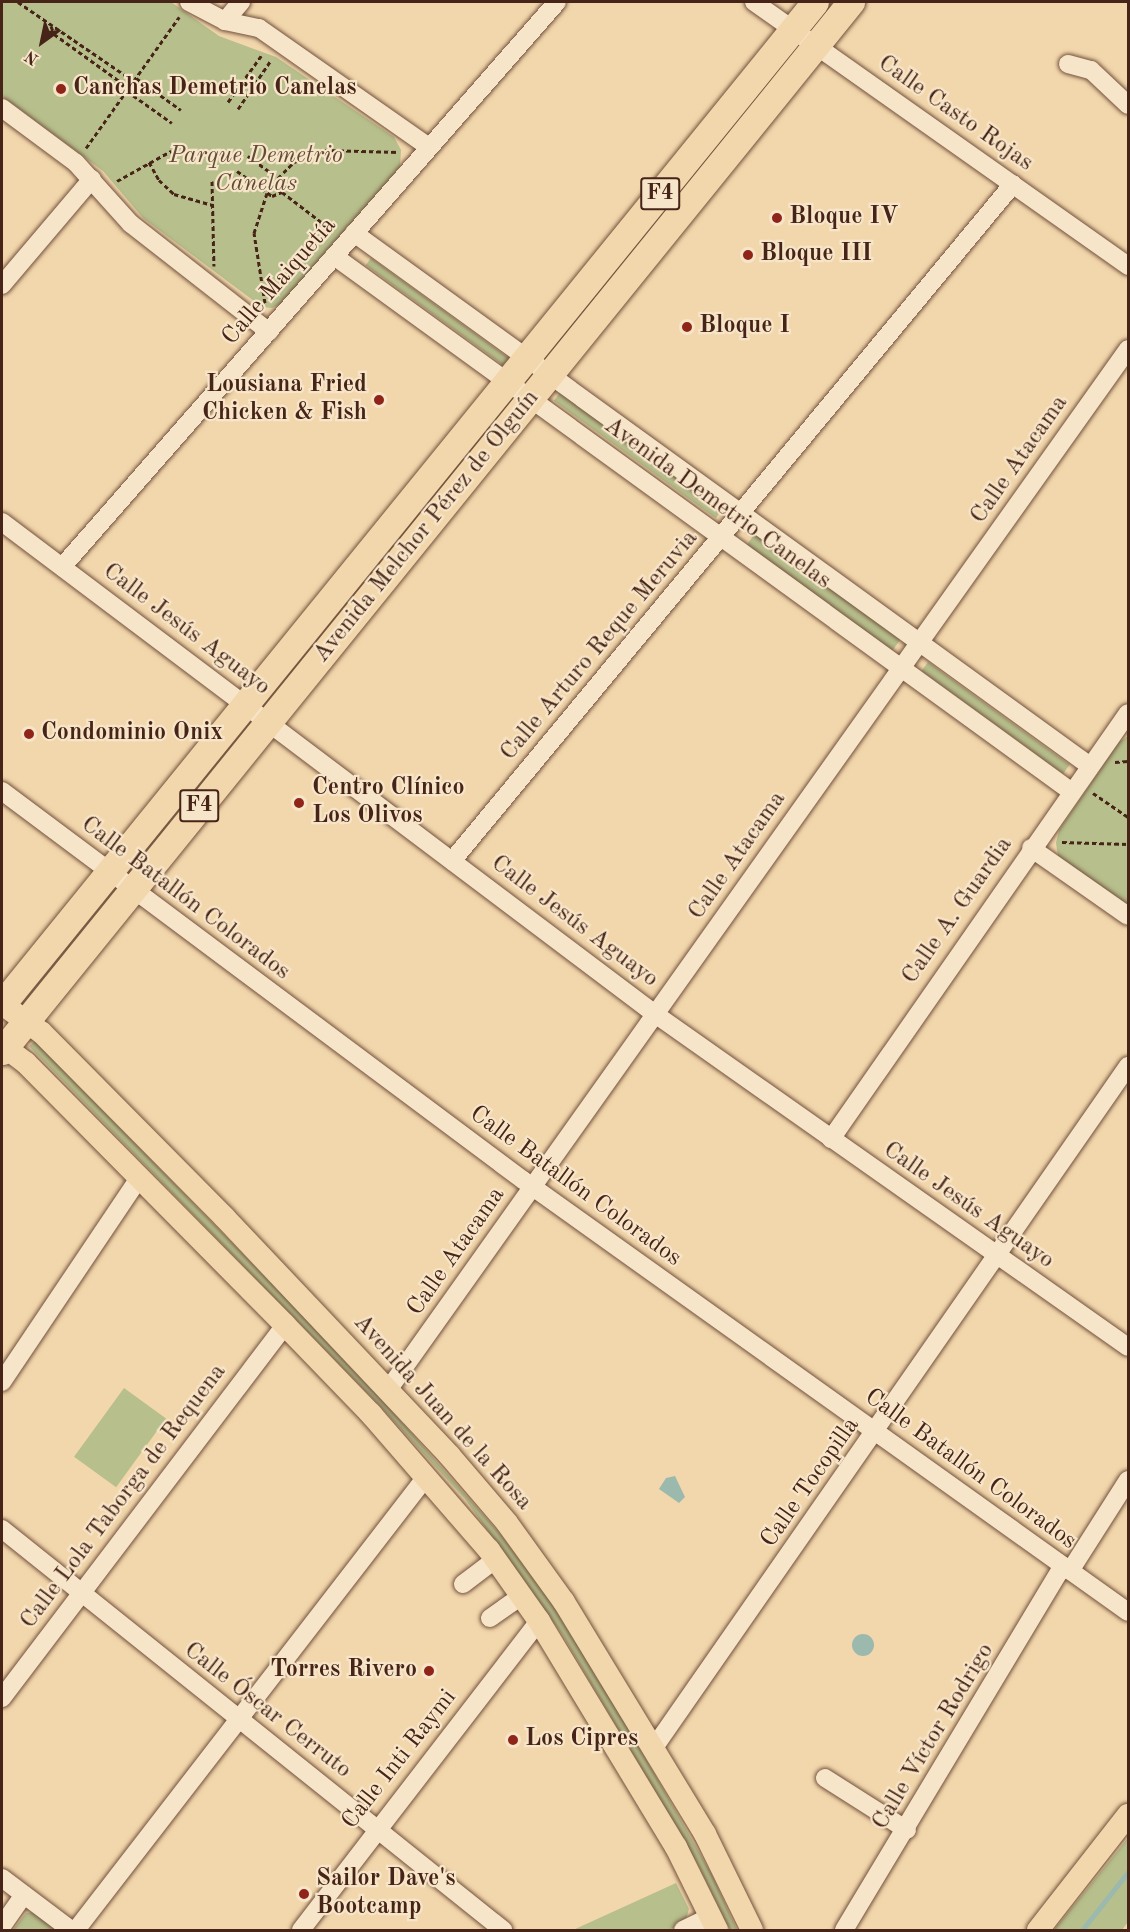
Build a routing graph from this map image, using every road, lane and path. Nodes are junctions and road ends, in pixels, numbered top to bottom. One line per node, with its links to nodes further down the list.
1 (18, 2): 9 (path)
2 (241, 2): 8 (street)
3 (557, 2): 23 (street, Calle Maiquetía)
4 (754, 2): 10 (street, Calle Casto Rojas)
5 (815, 2): 10 (highway, Avenida Melchor Pérez de Olguín / F4)
6 (851, 2): 11 (highway, Avenida Melchor Pérez de Olguín / F4)
7 (186, 6): 8 (street); 15 (path)
8 (225, 21): 23 (street)
9 (51, 26): 15 (path); 16 (path)
10 (793, 29): 11 (street, Calle Casto Rojas); 46 (highway, Avenida Melchor Pérez de Olguín / F4)
11 (815, 45): 34 (street, Calle Casto Rojas); 47 (highway, Avenida Melchor Pérez de Olguín / F4)
12 (261, 56): 17 (path)
13 (271, 60): 20 (path)
14 (1068, 64): 18 (street)
15 (135, 79): 16 (path); 21 (path)
16 (128, 90): 22 (path); 26 (path)
17 (228, 102)
18 (1128, 105)
19 (2, 108): 31 (street)
20 (238, 109)
21 (182, 110)
22 (172, 123)
23 (429, 147): 38 (street, Calle Maiquetía)
24 (171, 151): 28 (path)
25 (399, 152): 30 (path)
26 (81, 154)
27 (248, 156): 30 (path)
28 (148, 162): 32 (path); 37 (path)
29 (237, 171): 36 (path)
30 (278, 178): 35 (path)
31 (92, 179): 42 (street); 44 (street)
32 (117, 181)
33 (212, 181): 37 (path)
34 (1013, 184): 40 (street, Calle Casto Rojas); 50 (street, Calle Arturo Reque Meruvia)
35 (282, 192): 36 (path); 38 (path)
36 (267, 193): 43 (path)
37 (212, 205): 41 (path)
38 (346, 233): 39 (street, Calle Maiquetía); 46 (street, Avenida Demetrio Canelas)
39 (334, 256): 44 (street, Calle Maiquetía); 48 (street, Avenida Demetrio Canelas)
40 (1128, 266)
41 (214, 270)
42 (2, 285)
43 (265, 303)
44 (269, 332): 53 (street, Calle Maiquetía)
45 (1128, 349): 54 (street, Calle Atacama)
46 (527, 358): 47 (street, Avenida Demetrio Canelas); 48 (highway, Avenida Melchor Pérez de Olguín / F4)
47 (552, 373): 49 (highway, Avenida Melchor Pérez de Olguín / F4); 50 (street, Avenida Demetrio Canelas)
48 (509, 382): 49 (street, Avenida Demetrio Canelas); 56 (highway, Avenida Melchor Pérez de Olguín / F4)
49 (531, 399): 52 (street, Avenida Demetrio Canelas); 58 (highway, Avenida Melchor Pérez de Olguín / F4)
50 (742, 512): 52 (street, Calle Arturo Reque Meruvia); 54 (street, Avenida Demetrio Canelas)
51 (2, 522): 53 (street, Calle Jesús Aguayo)
52 (722, 538): 55 (street, Avenida Demetrio Canelas); 69 (street, Calle Arturo Reque Meruvia)
53 (62, 567): 56 (street, Calle Jesús Aguayo)
54 (920, 642): 55 (street, Calle Atacama); 61 (street, Avenida Demetrio Canelas)
55 (901, 668): 63 (street, Avenida Demetrio Canelas); 73 (street, Calle Atacama)
56 (245, 704): 58 (street, Calle Jesús Aguayo); 70 (highway, Avenida Melchor Pérez de Olguín / F4)
57 (1128, 713): 61 (street, Calle A. Guardia)
58 (267, 721): 69 (street, Calle Jesús Aguayo); 70 (highway, Avenida Melchor Pérez de Olguín / F4)
59 (1128, 761): 60 (path)
60 (1110, 764)
61 (1090, 766): 63 (street, Calle A. Guardia)
62 (2, 791): 70 (street, Calle Batallón Colorados)
63 (1072, 792): 68 (street, Calle A. Guardia)
64 (1091, 792): 65 (path)
65 (1128, 817)
66 (1062, 843): 67 (path)
67 (1128, 844)
68 (1031, 848): 71 (street); 77 (street, Calle A. Guardia)
69 (452, 861): 73 (street, Calle Jesús Aguayo)
70 (120, 881): 72 (highway, Avenida Melchor Pérez de Olguín / F4); 74 (highway, Avenida Melchor Pérez de Olguín / F4); 79 (street, Calle Batallón Colorados)
71 (1128, 916)
72 (2, 1004): 74 (main road, Avenida Juan de la Rosa)
73 (655, 1014): 77 (street, Calle Jesús Aguayo); 79 (street, Calle Atacama)
74 (25, 1020): 75 (highway, Avenida Melchor Pérez de Olguín / F4); 84 (main road, Avenida Juan de la Rosa)
75 (3, 1048): 78 (main road)
76 (1128, 1066): 80 (street, Calle Tocopilla)
77 (831, 1139): 80 (street, Calle Jesús Aguayo)
78 (140, 1177): 81 (main road); 83 (street)
79 (532, 1187): 84 (street, Calle Atacama); 85 (street, Calle Batallón Colorados)
80 (999, 1257): 82 (street, Calle Jesús Aguayo); 85 (street, Calle Tocopilla)
81 (285, 1325): 86 (main road); 92 (street, Calle Lola Taborga de Requena)
82 (1128, 1347)
83 (2, 1382)
84 (387, 1390): 99 (main road, Avenida Juan de la Rosa)
85 (877, 1432): 90 (street, Calle Batallón Colorados); 99 (street, Calle Tocopilla)
86 (426, 1477): 89 (main road); 98 (street)
87 (1128, 1480): 90 (street, Calle Víctor Rodrigo)
88 (2, 1529): 92 (street, Calle Óscar Cerruto)
89 (496, 1559): 91 (street); 93 (main road)
90 (1067, 1569): 94 (street, Calle Batallón Colorados); 103 (street, Calle Víctor Rodrigo)
91 (463, 1584)
92 (81, 1594): 97 (street, Calle Lola Taborga de Requena); 98 (street, Calle Óscar Cerruto)
93 (522, 1596): 95 (street); 96 (main road)
94 (1128, 1612)
95 (490, 1618)
96 (539, 1621): 102 (street, Calle Inti Raymi); 106 (main road)
97 (2, 1698)
98 (240, 1721): 102 (street, Calle Óscar Cerruto); 109 (street)
99 (653, 1749): 113 (main road, Avenida Juan de la Rosa)
100 (825, 1778): 103 (street)
101 (1128, 1815): 115 (main road)
102 (378, 1828): 110 (street, Calle Inti Raymi); 111 (street, Calle Óscar Cerruto)
103 (907, 1830): 114 (street, Calle Víctor Rodrigo)
104 (2, 1878): 105 (street)
105 (24, 1895): 107 (street); 108 (street)
106 (715, 1923): 112 (street)
107 (2, 1926)
108 (72, 1930)
109 (76, 1930)
110 (301, 1930)
111 (503, 1930)
112 (683, 1930)
113 (752, 1930)
114 (844, 1930)
115 (1038, 1930)

